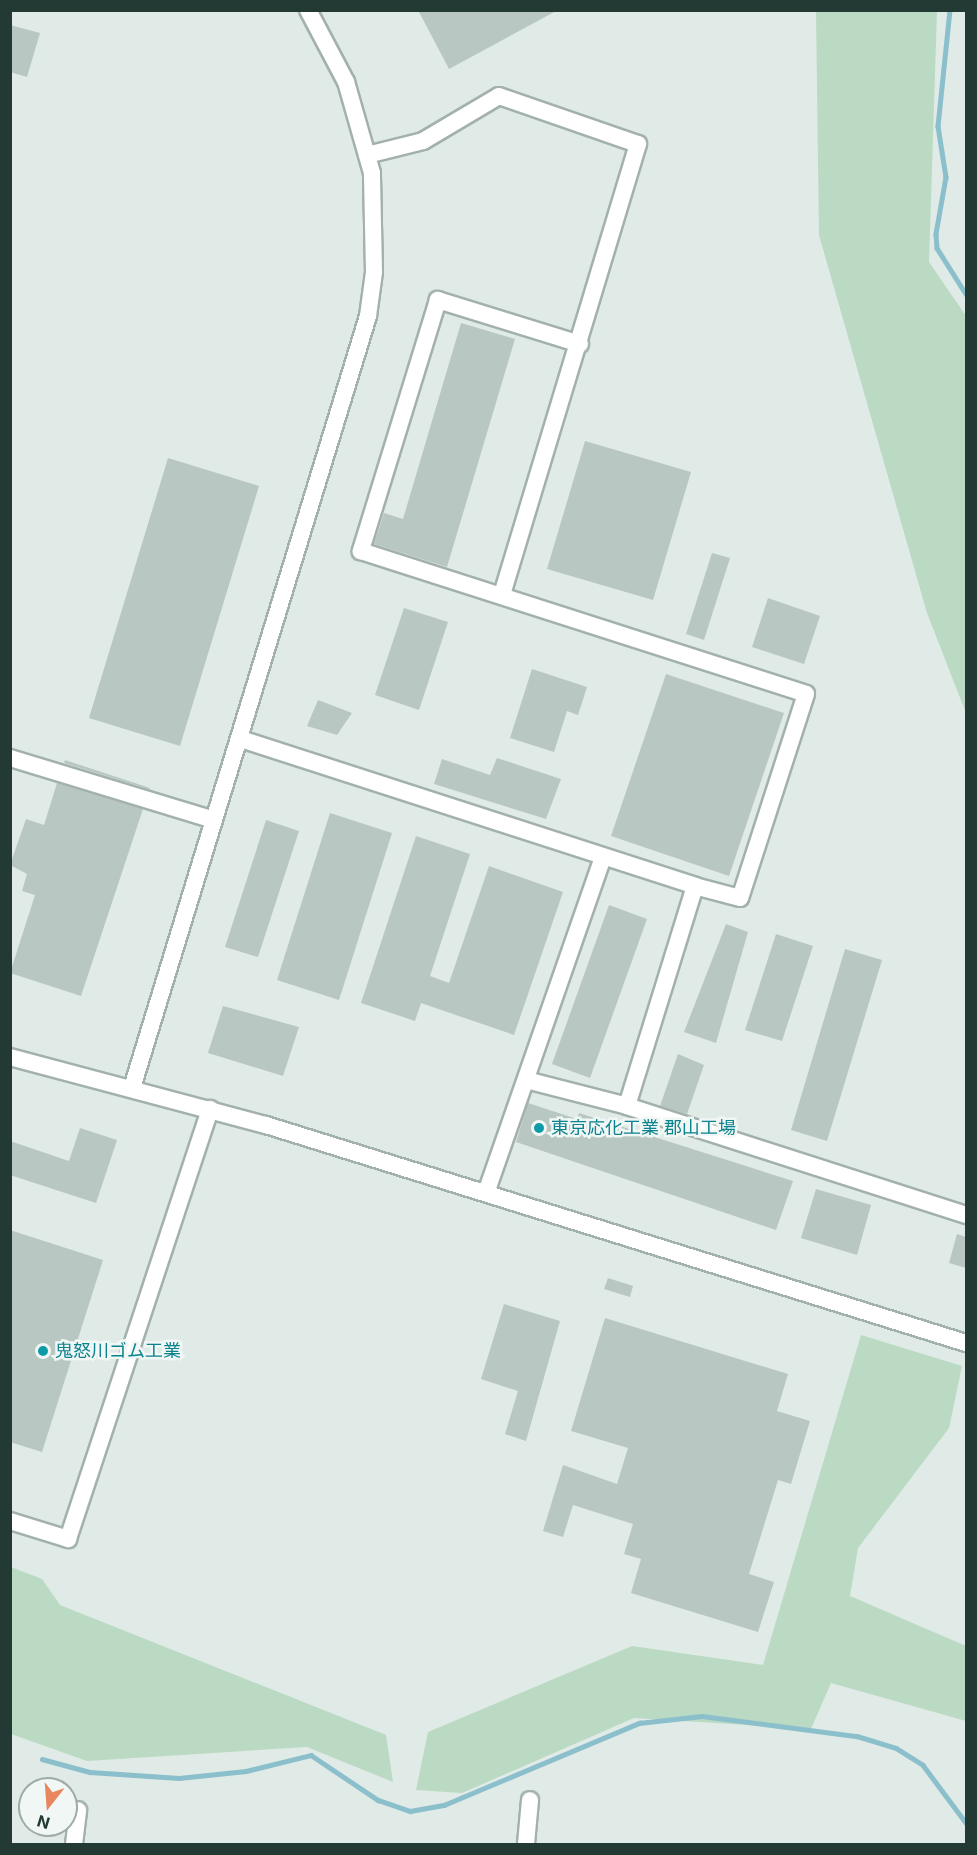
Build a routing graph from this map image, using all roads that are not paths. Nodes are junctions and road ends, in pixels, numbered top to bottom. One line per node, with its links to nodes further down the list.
1 (308, 10): 2 (street)
2 (367, 155): 3 (street); 5 (street)
3 (580, 344): 4 (street); 4 (street)
4 (502, 594): 9 (street)
5 (241, 740): 7 (street); 8 (street)
6 (10, 759): 7 (street)
7 (214, 820): 12 (street)
8 (603, 858): 9 (street); 11 (street)
9 (695, 886): 13 (street)
10 (10, 1057): 12 (street)
11 (526, 1080): 13 (street); 15 (street)
12 (132, 1088): 14 (street)
13 (627, 1106): 16 (street)
14 (210, 1109): 15 (street); 18 (street)
15 (486, 1193): 17 (street)
16 (966, 1215)
17 (966, 1343)
18 (10, 1521)
19 (530, 1800): 20 (street)
20 (526, 1845)

